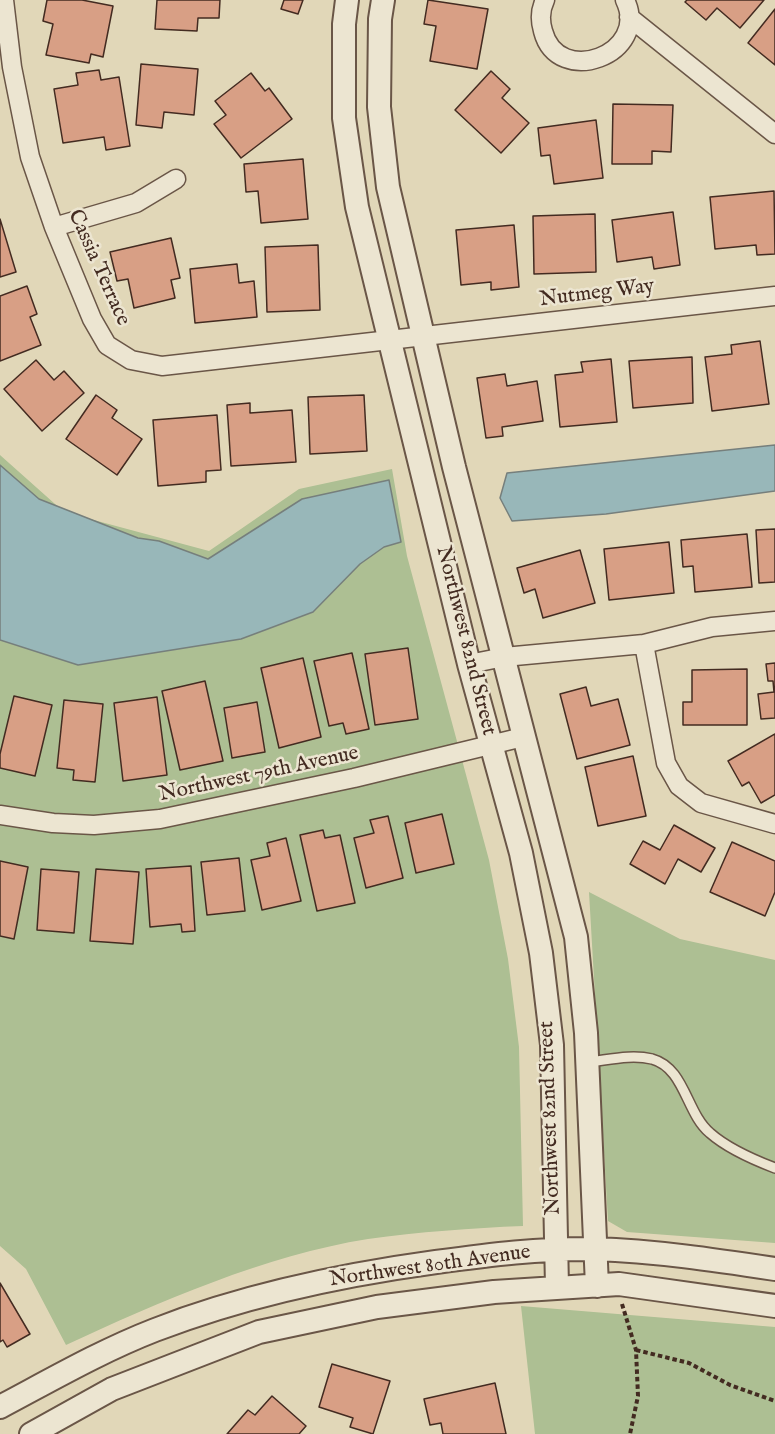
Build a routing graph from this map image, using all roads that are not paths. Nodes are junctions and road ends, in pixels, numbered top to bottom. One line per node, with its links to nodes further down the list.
1 (4, 0): 8 (street, Cassia Terrace)
2 (348, 0): 11 (street, Northwest 82nd Street)
3 (383, 0): 10 (street, Northwest 82nd Street)
4 (545, 0): 5 (street)
5 (627, 9): 6 (street)
6 (775, 134)
7 (176, 179): 8 (street)
8 (54, 227): 11 (street, Cassia Terrace)
9 (775, 296): 10 (street, Nutmeg Way)
10 (423, 337): 11 (street, Cassia Terrace); 14 (street, Northwest 82nd Street)
11 (389, 341): 15 (street, Northwest 82nd Street)
12 (775, 621): 13 (street)
13 (644, 644): 14 (street); 19 (street)
14 (504, 657): 15 (street); 16 (street, Northwest 82nd Street)
15 (469, 664): 17 (street, Northwest 82nd Street)
16 (523, 737): 17 (street, Northwest 79th Avenue); 20 (street, Northwest 82nd Street)
17 (490, 746): 18 (street, Northwest 79th Avenue); 23 (street, Northwest 82nd Street)
18 (0, 815)
19 (775, 824)
20 (588, 1062): 21 (lane); 22 (street, Northwest 82nd Street)
21 (775, 1168)
22 (593, 1249): 23 (street, Northwest 80th Avenue); 24 (street, Northwest 80th Avenue); 25 (street, Northwest 82nd Street)
23 (554, 1251): 26 (street, Northwest 82nd Street); 28 (street, Northwest 80th Avenue)
24 (775, 1269)
25 (597, 1286): 26 (street, Northwest 80th Avenue); 27 (street, Northwest 80th Avenue)
26 (557, 1287): 29 (street, Northwest 80th Avenue)
27 (775, 1306)
28 (0, 1407)
29 (31, 1434)

